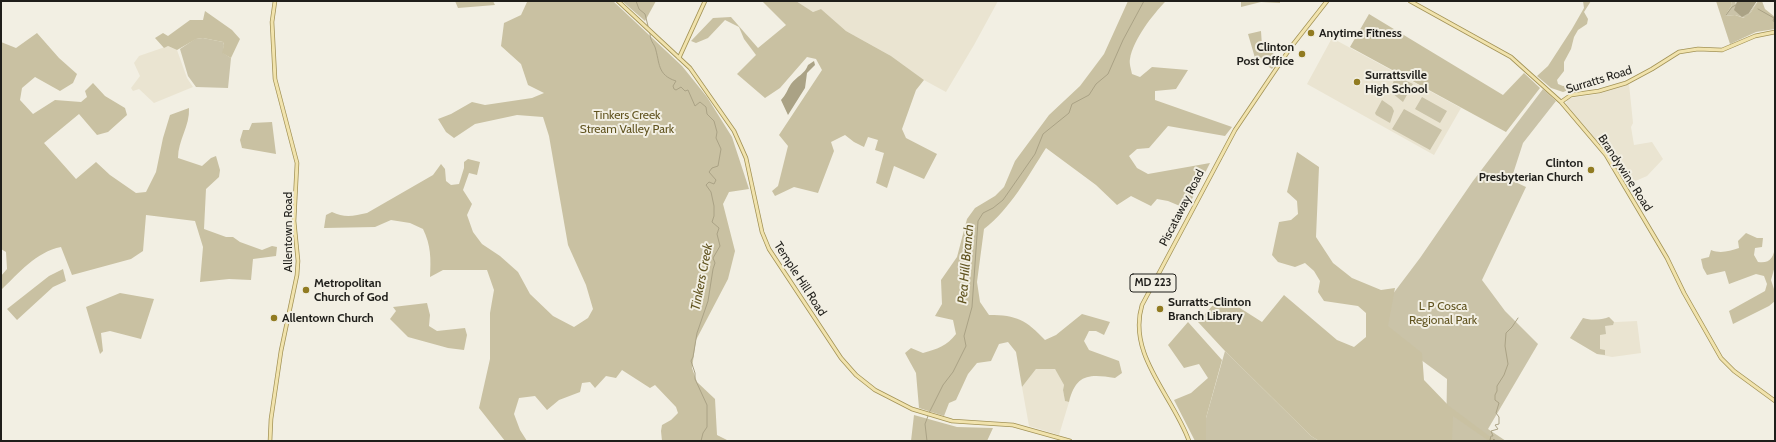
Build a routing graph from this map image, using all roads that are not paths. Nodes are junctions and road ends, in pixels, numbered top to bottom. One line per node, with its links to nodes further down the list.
1 (275, 1): 10 (main road, Allentown Road)
2 (618, 1): 7 (main road, Temple Hill Road)
3 (705, 1): 7 (main road)
4 (1327, 1): 12 (main road, Piscataway Road / MD 223)
5 (1410, 1): 8 (main road, Brandywine Road)
6 (1775, 32): 8 (main road, Surratts Road)
7 (679, 58): 11 (main road, Temple Hill Road)
8 (1561, 102): 9 (main road, Brandywine Road)
9 (1775, 401)
10 (270, 441)
11 (1070, 441)
12 (1189, 441)

